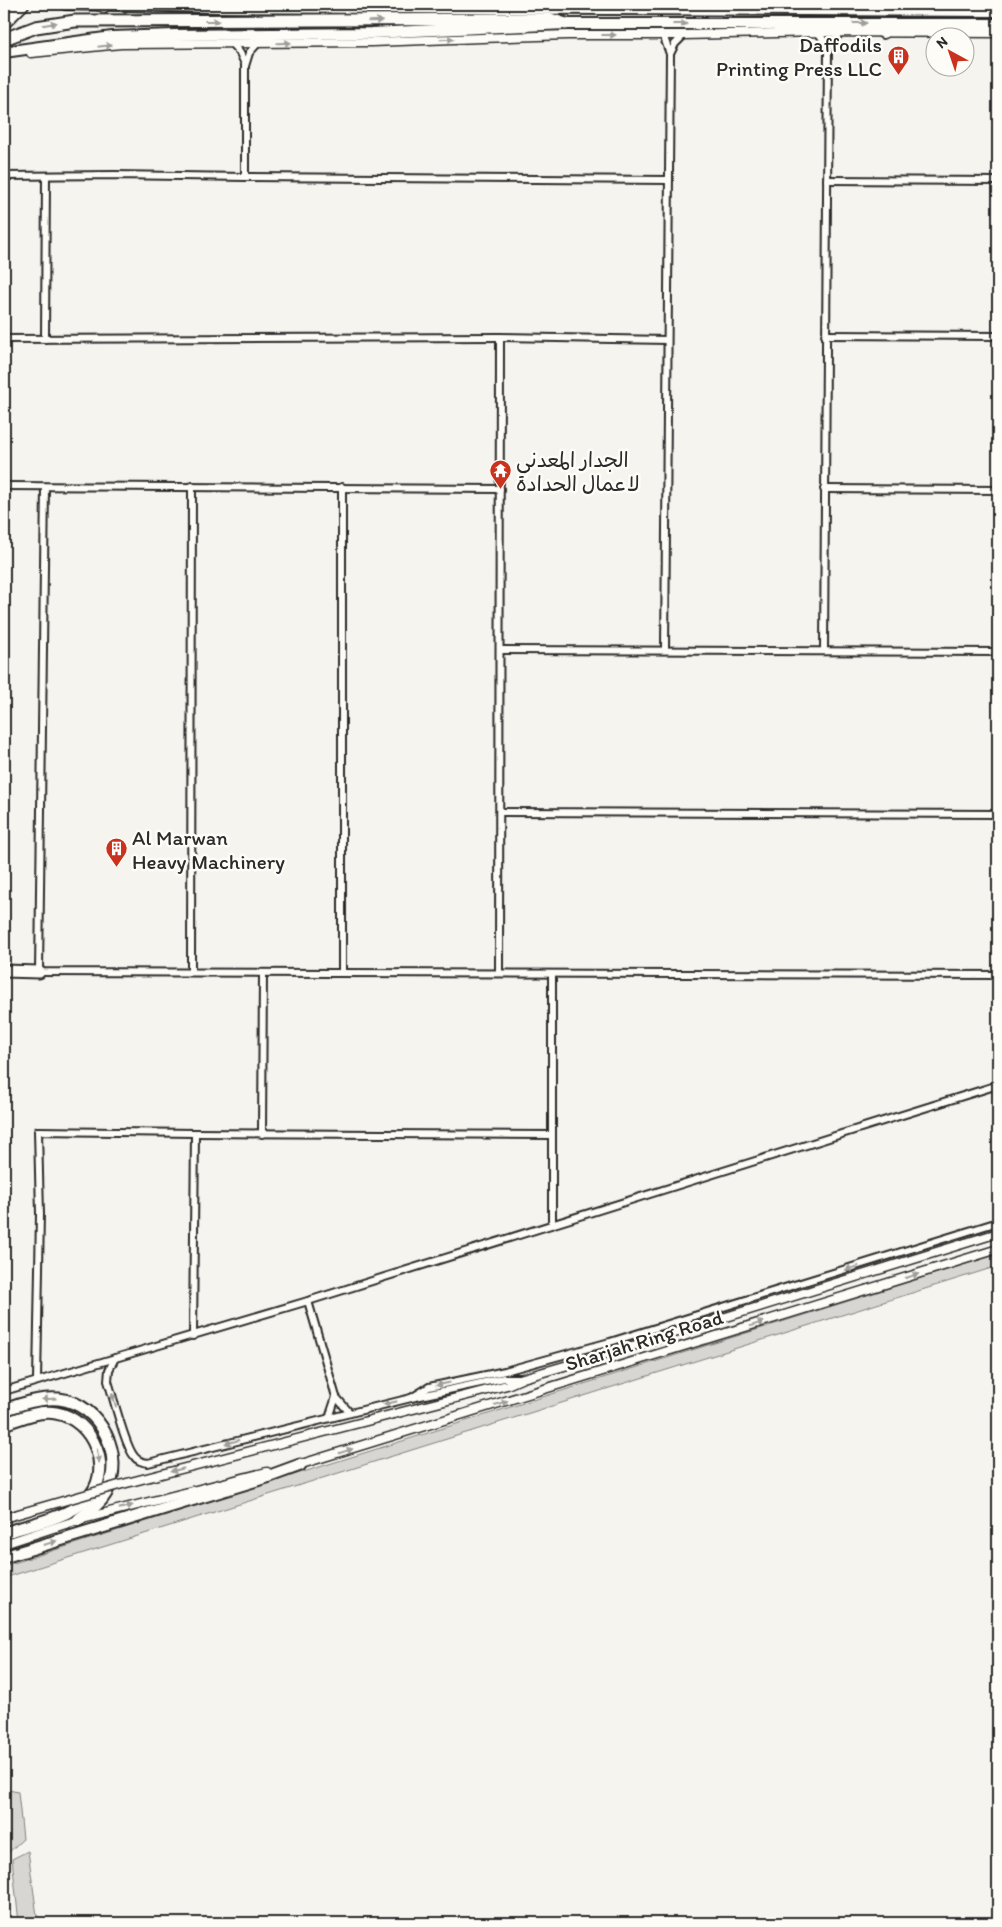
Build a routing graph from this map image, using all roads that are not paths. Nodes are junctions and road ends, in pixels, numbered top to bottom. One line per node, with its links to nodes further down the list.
1 (23, 4): 6 (highway)
2 (65, 4): 3 (main road)
3 (101, 5): 4 (main road)
4 (224, 5): 5 (main road)
5 (998, 11)
6 (4, 23)
7 (904, 23): 8 (main road, one-way to 7); 9 (main road); 12 (main road)
8 (566, 24): 16 (highway, one-way to 8); 20 (main road)
9 (998, 24)
10 (818, 32): 11 (street); 15 (street); 19 (street)
11 (841, 32): 12 (street); 19 (street)
12 (883, 33): 13 (street)
13 (998, 33)
14 (663, 35): 15 (street); 18 (street, one-way to 14); 21 (street)
15 (684, 35): 21 (street)
16 (4, 39)
17 (231, 43): 18 (street); 20 (street, one-way to 17); 22 (street)
18 (258, 43): 22 (street)
19 (828, 48): 27 (street)
20 (4, 54)
21 (670, 54): 26 (street)
22 (245, 66): 25 (street)
23 (4, 176): 24 (street)
24 (46, 176): 25 (street); 33 (street)
25 (245, 177): 26 (street)
26 (669, 180): 34 (street)
27 (827, 180): 28 (street); 29 (street)
28 (998, 180)
29 (826, 335): 30 (street); 40 (street)
30 (998, 336)
31 (500, 337): 33 (street); 34 (street); 39 (street)
32 (4, 339): 33 (street)
33 (45, 339)
34 (667, 340): 43 (street)
35 (4, 486): 37 (street)
36 (192, 486): 37 (street); 38 (street); 49 (street)
37 (45, 487): 50 (street)
38 (342, 487): 39 (street); 51 (street)
39 (500, 488): 42 (street)
40 (824, 489): 41 (street); 44 (street)
41 (998, 490)
42 (500, 650): 43 (street); 46 (street)
43 (665, 650): 44 (street)
44 (824, 650): 45 (street)
45 (998, 652)
46 (500, 812): 47 (street); 52 (street)
47 (998, 814)
48 (4, 971): 50 (highway)
49 (191, 971): 50 (street); 53 (street)
50 (39, 972)
51 (342, 972): 52 (street); 53 (street)
52 (499, 972): 54 (street)
53 (263, 973): 58 (street)
54 (552, 974): 55 (street); 59 (street)
55 (998, 975)
56 (998, 1085): 61 (street)
57 (195, 1133): 58 (street); 65 (street); 68 (street)
58 (262, 1134): 59 (street)
59 (552, 1135): 61 (street)
60 (998, 1222): 71 (street, one-way to 71)
61 (552, 1225): 64 (street)
62 (998, 1233): 67 (street)
63 (998, 1249): 76 (street, Sharjah Ring Road, one-way to 63)
64 (308, 1301): 65 (street); 70 (street)
65 (193, 1336): 66 (street)
66 (114, 1358): 68 (street); 74 (street, one-way to 66)
67 (524, 1378): 71 (street); 77 (street, one-way to 77, bridge)
68 (37, 1381): 69 (street)
69 (4, 1392)
70 (336, 1397): 73 (street); 74 (street)
71 (411, 1398): 73 (street, one-way to 73)
72 (4, 1410): 78 (highway, one-way to 72)
73 (350, 1413): 74 (street)
74 (329, 1418)
75 (4, 1424): 79 (highway, one-way to 79)
76 (300, 1465): 78 (street, Sharjah Ring Road, one-way to 76); 81 (highway, one-way to 76)
77 (4, 1518)
78 (78, 1520): 80 (street, Sharjah Ring Road)
79 (4, 1532)
80 (4, 1544)
81 (4, 1557)

